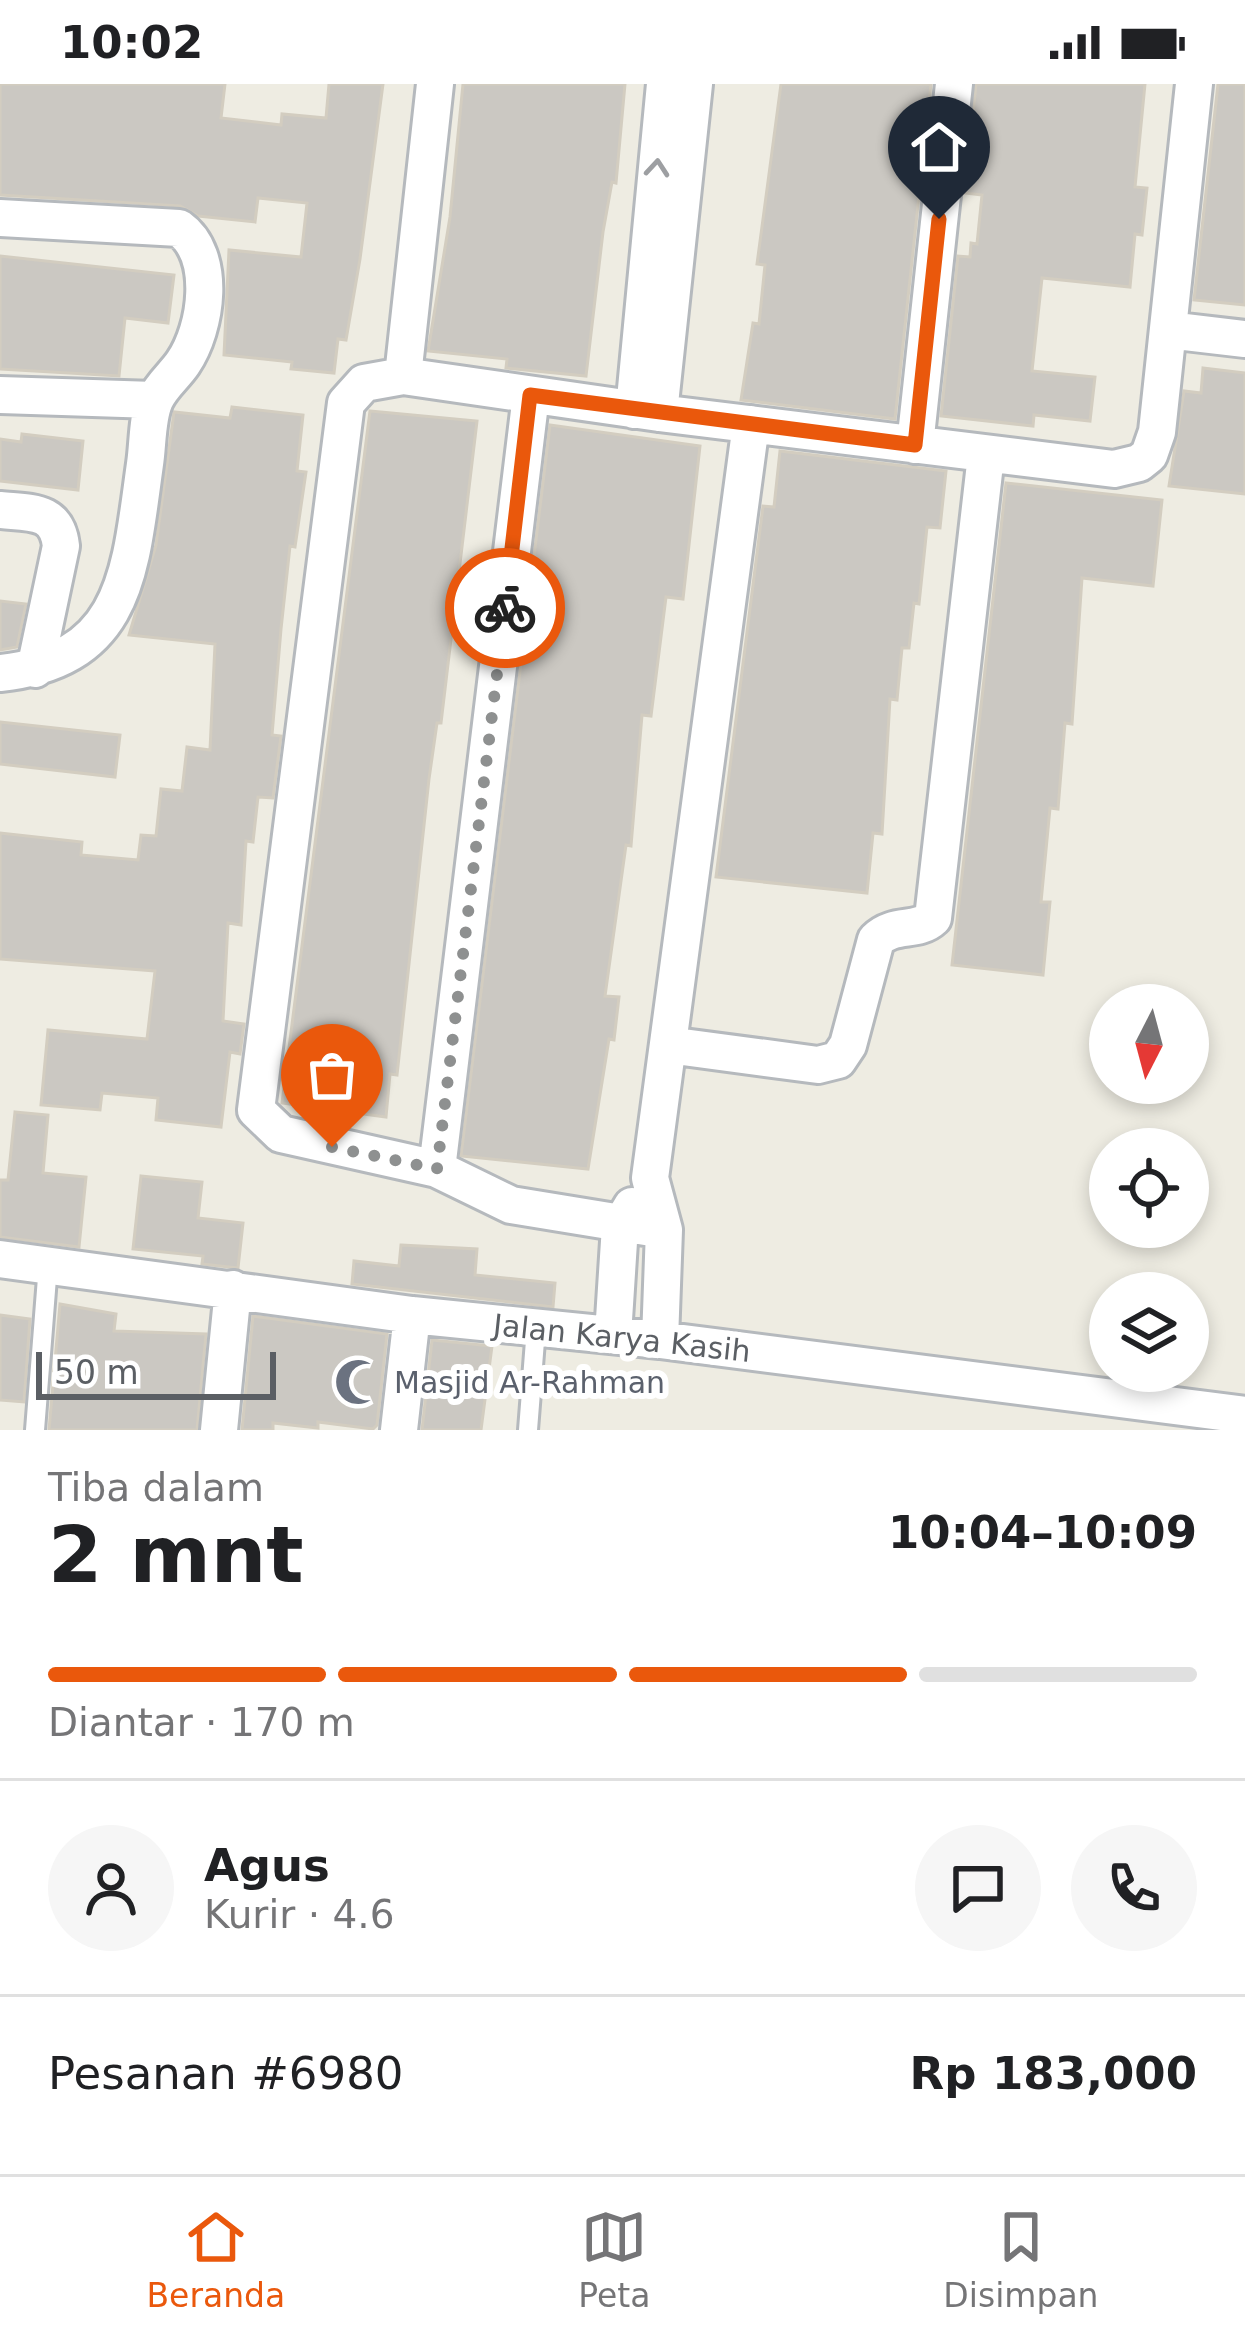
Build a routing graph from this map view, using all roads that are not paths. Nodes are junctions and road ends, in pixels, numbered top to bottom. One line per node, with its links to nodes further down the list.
1 (435, 84): 9 (street)
2 (665, 84): 13 (street, one-way to 2)
3 (694, 84): 13 (street)
4 (954, 84): 15 (street)
5 (1194, 84): 7 (street)
6 (0, 218): 12 (street)
7 (1168, 330): 8 (street); 16 (street)
8 (1245, 339)
9 (403, 376): 11 (street); 20 (street)
10 (0, 395): 12 (street)
11 (530, 395): 13 (street); 20 (street)
12 (154, 400): 18 (street)
13 (646, 411): 14 (street)
14 (751, 424): 15 (street); 19 (street)
15 (915, 445): 16 (street)
16 (986, 454): 19 (street)
17 (0, 510): 18 (street)
18 (17, 671)
19 (668, 1045): 21 (street)
20 (437, 1169): 22 (street)
21 (650, 1178): 22 (street); 23 (street)
22 (620, 1226): 23 (street); 29 (street)
23 (664, 1230): 30 (street)
24 (0, 1259): 25 (street, Jalan Karya Kasih)
25 (48, 1265): 26 (street, Jalan Karya Kasih); 32 (lane)
26 (233, 1289): 27 (street, Jalan Karya Kasih); 33 (street)
27 (412, 1315): 28 (street, Jalan Karya Kasih); 34 (street)
28 (536, 1328): 29 (street, Jalan Karya Kasih); 35 (lane)
29 (613, 1335): 30 (street, Jalan Karya Kasih)
30 (660, 1340): 31 (street, Jalan Karya Kasih)
31 (1245, 1415)
32 (35, 1430)
33 (219, 1430)
34 (399, 1430)
35 (528, 1430)

